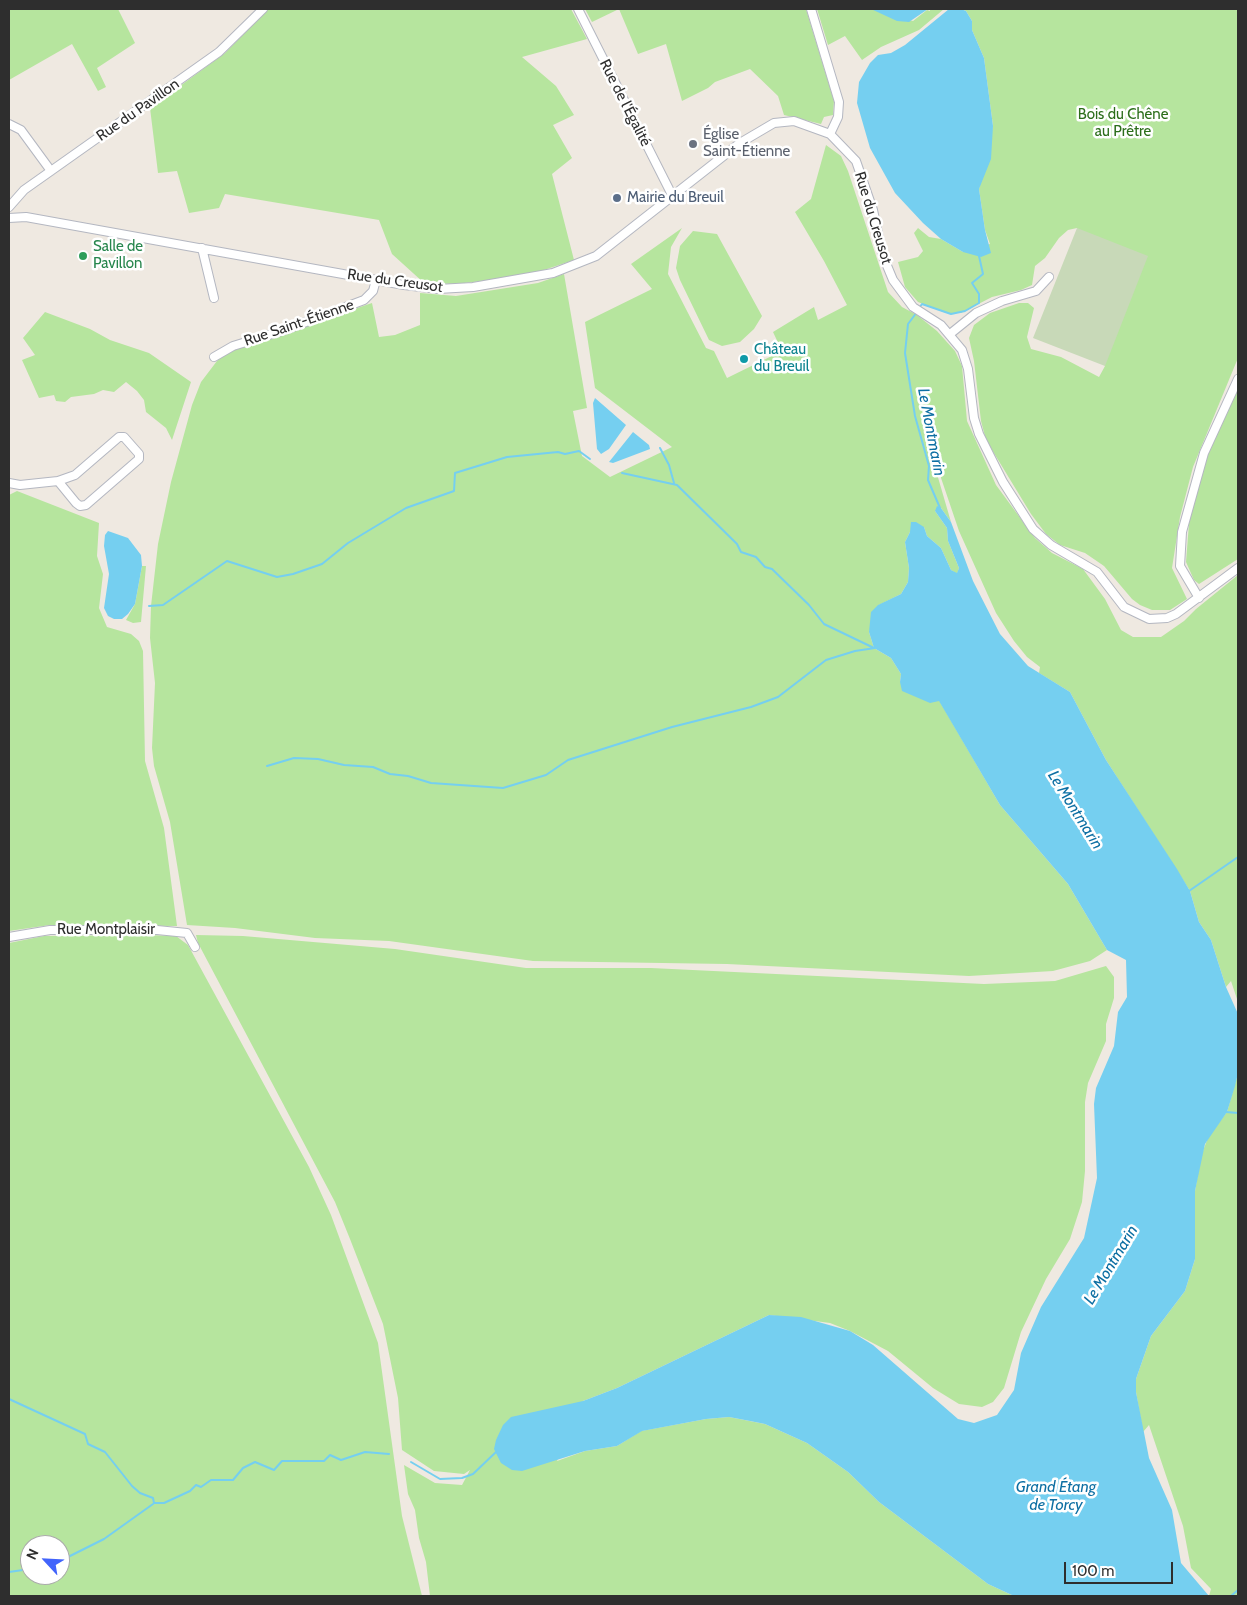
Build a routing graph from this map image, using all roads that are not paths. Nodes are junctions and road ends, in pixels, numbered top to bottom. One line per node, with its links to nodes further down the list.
1 (263, 9): 6 (street, Rue du Pavillon)
2 (578, 9): 7 (street, Rue de l'Égalité)
3 (811, 9): 5 (street)
4 (9, 124): 6 (street)
5 (830, 134): 7 (street, Rue du Creusot); 14 (street, Rue du Creusot)
6 (51, 170): 8 (street, Rue du Pavillon)
7 (672, 198): 12 (street, Rue du Creusot)
8 (9, 207)
9 (9, 218): 10 (street, Rue du Creusot)
10 (202, 248): 12 (street, Rue du Creusot); 13 (street)
11 (1049, 277): 14 (street)
12 (376, 280): 15 (street, Rue Saint-Étienne)
13 (214, 298)
14 (950, 334): 20 (street, Rue du Creusot)
15 (214, 357)
16 (1238, 379): 20 (street)
17 (58, 481): 17 (street); 18 (street)
18 (9, 483)
19 (1238, 568): 20 (street, Rue du Creusot)
20 (1199, 598)
21 (9, 937): 22 (street, Rue Montplaisir)
22 (195, 946)

